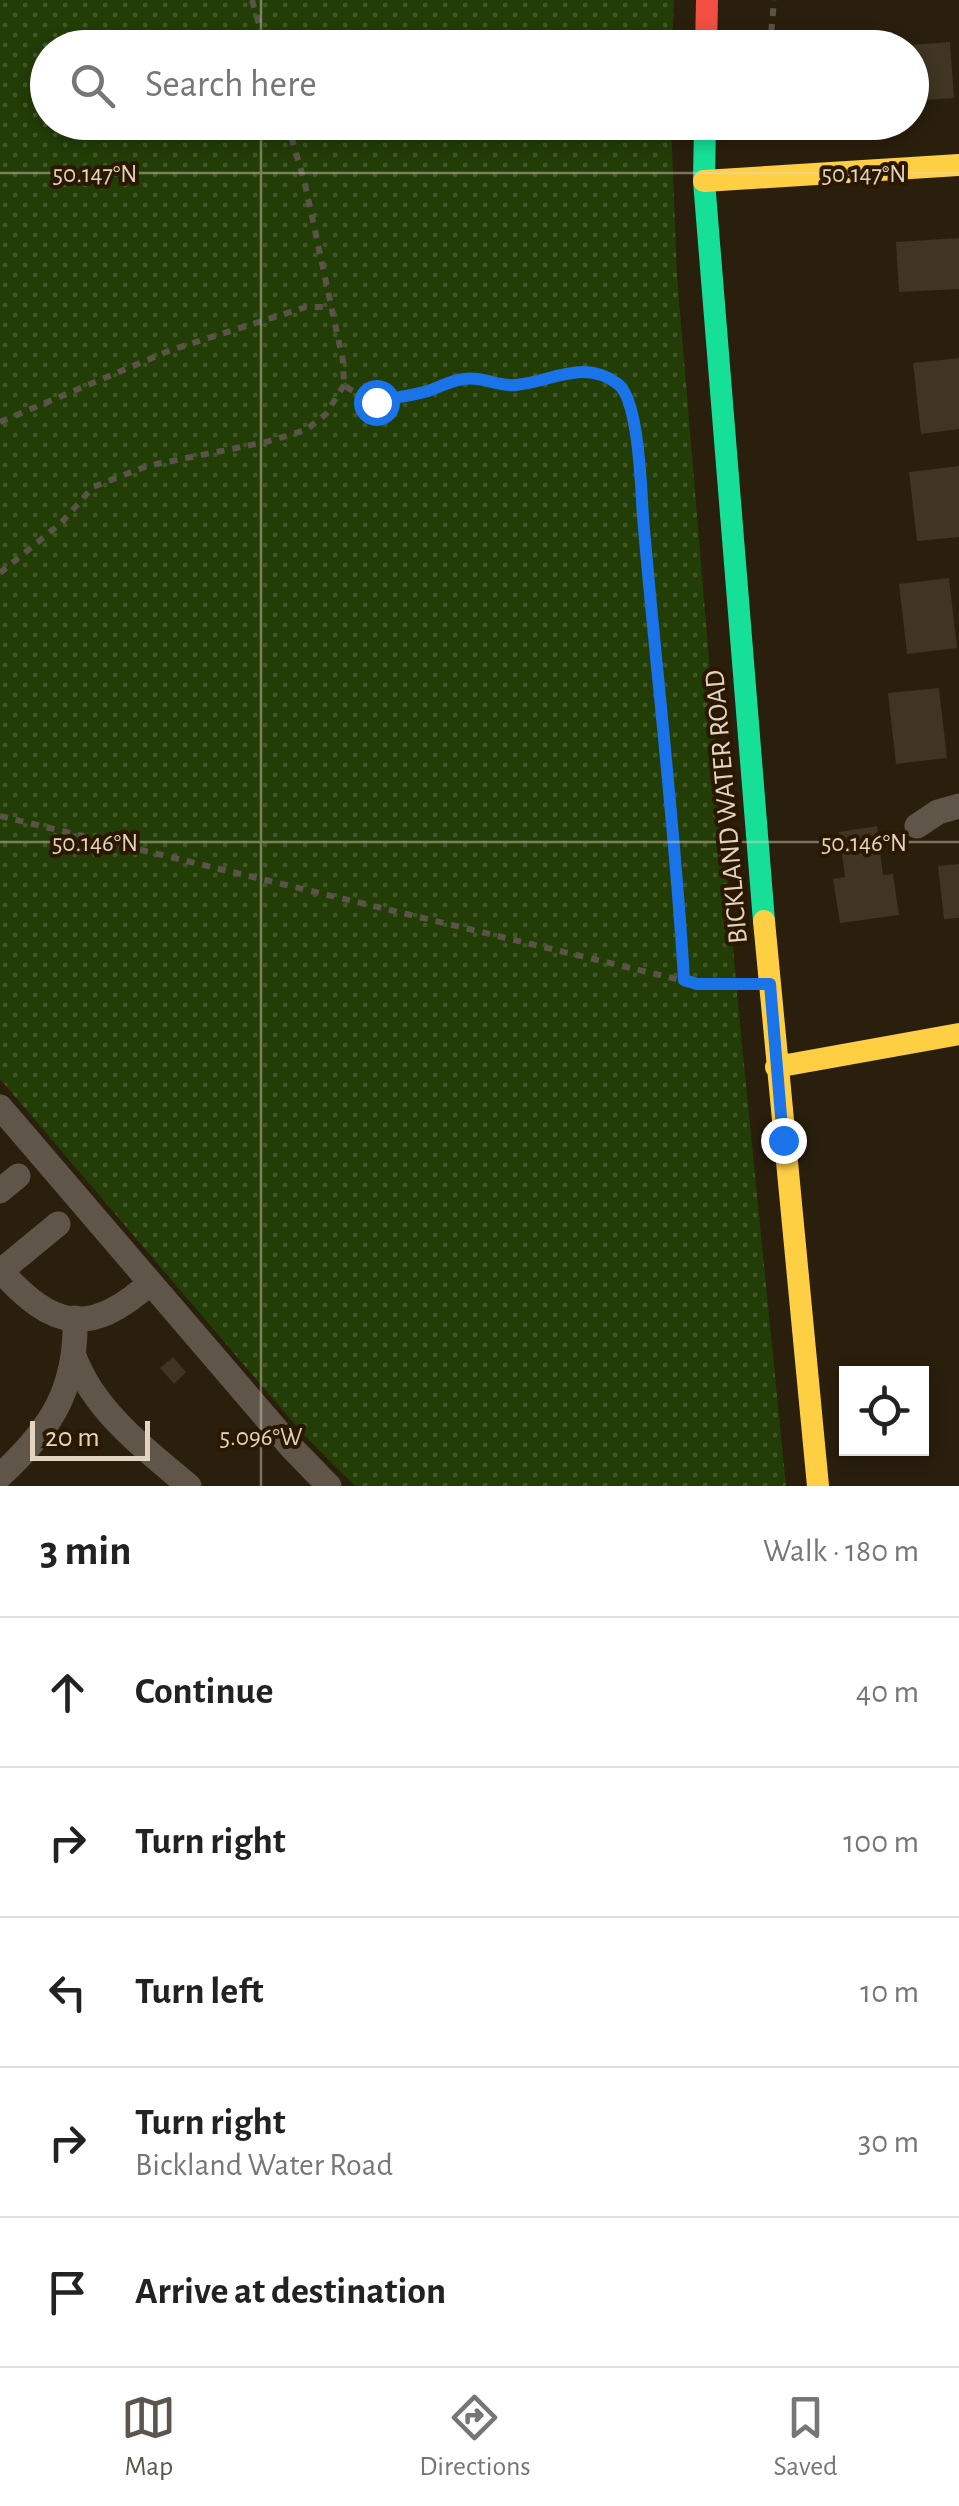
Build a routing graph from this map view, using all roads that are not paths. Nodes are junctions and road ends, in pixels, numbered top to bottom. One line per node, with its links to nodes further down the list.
1 (707, 0): 2 (street)
2 (706, 30)
3 (705, 140): 5 (street, BICKLAND WATER ROAD)
4 (959, 165): 5 (street)
5 (704, 182): 9 (street, BICKLAND WATER ROAD)
6 (959, 806): 7 (lane)
7 (918, 826)
8 (959, 1034): 9 (street)
9 (776, 1067): 19 (street, BICKLAND WATER ROAD)
10 (0, 1107): 13 (lane)
11 (58, 1224): 12 (lane)
12 (4, 1281): 14 (lane)
13 (150, 1283): 14 (lane); 18 (lane)
14 (75, 1318): 15 (lane)
15 (74, 1356): 16 (lane); 17 (lane)
16 (0, 1476)
17 (190, 1486)
18 (329, 1486)
19 (818, 1486)

